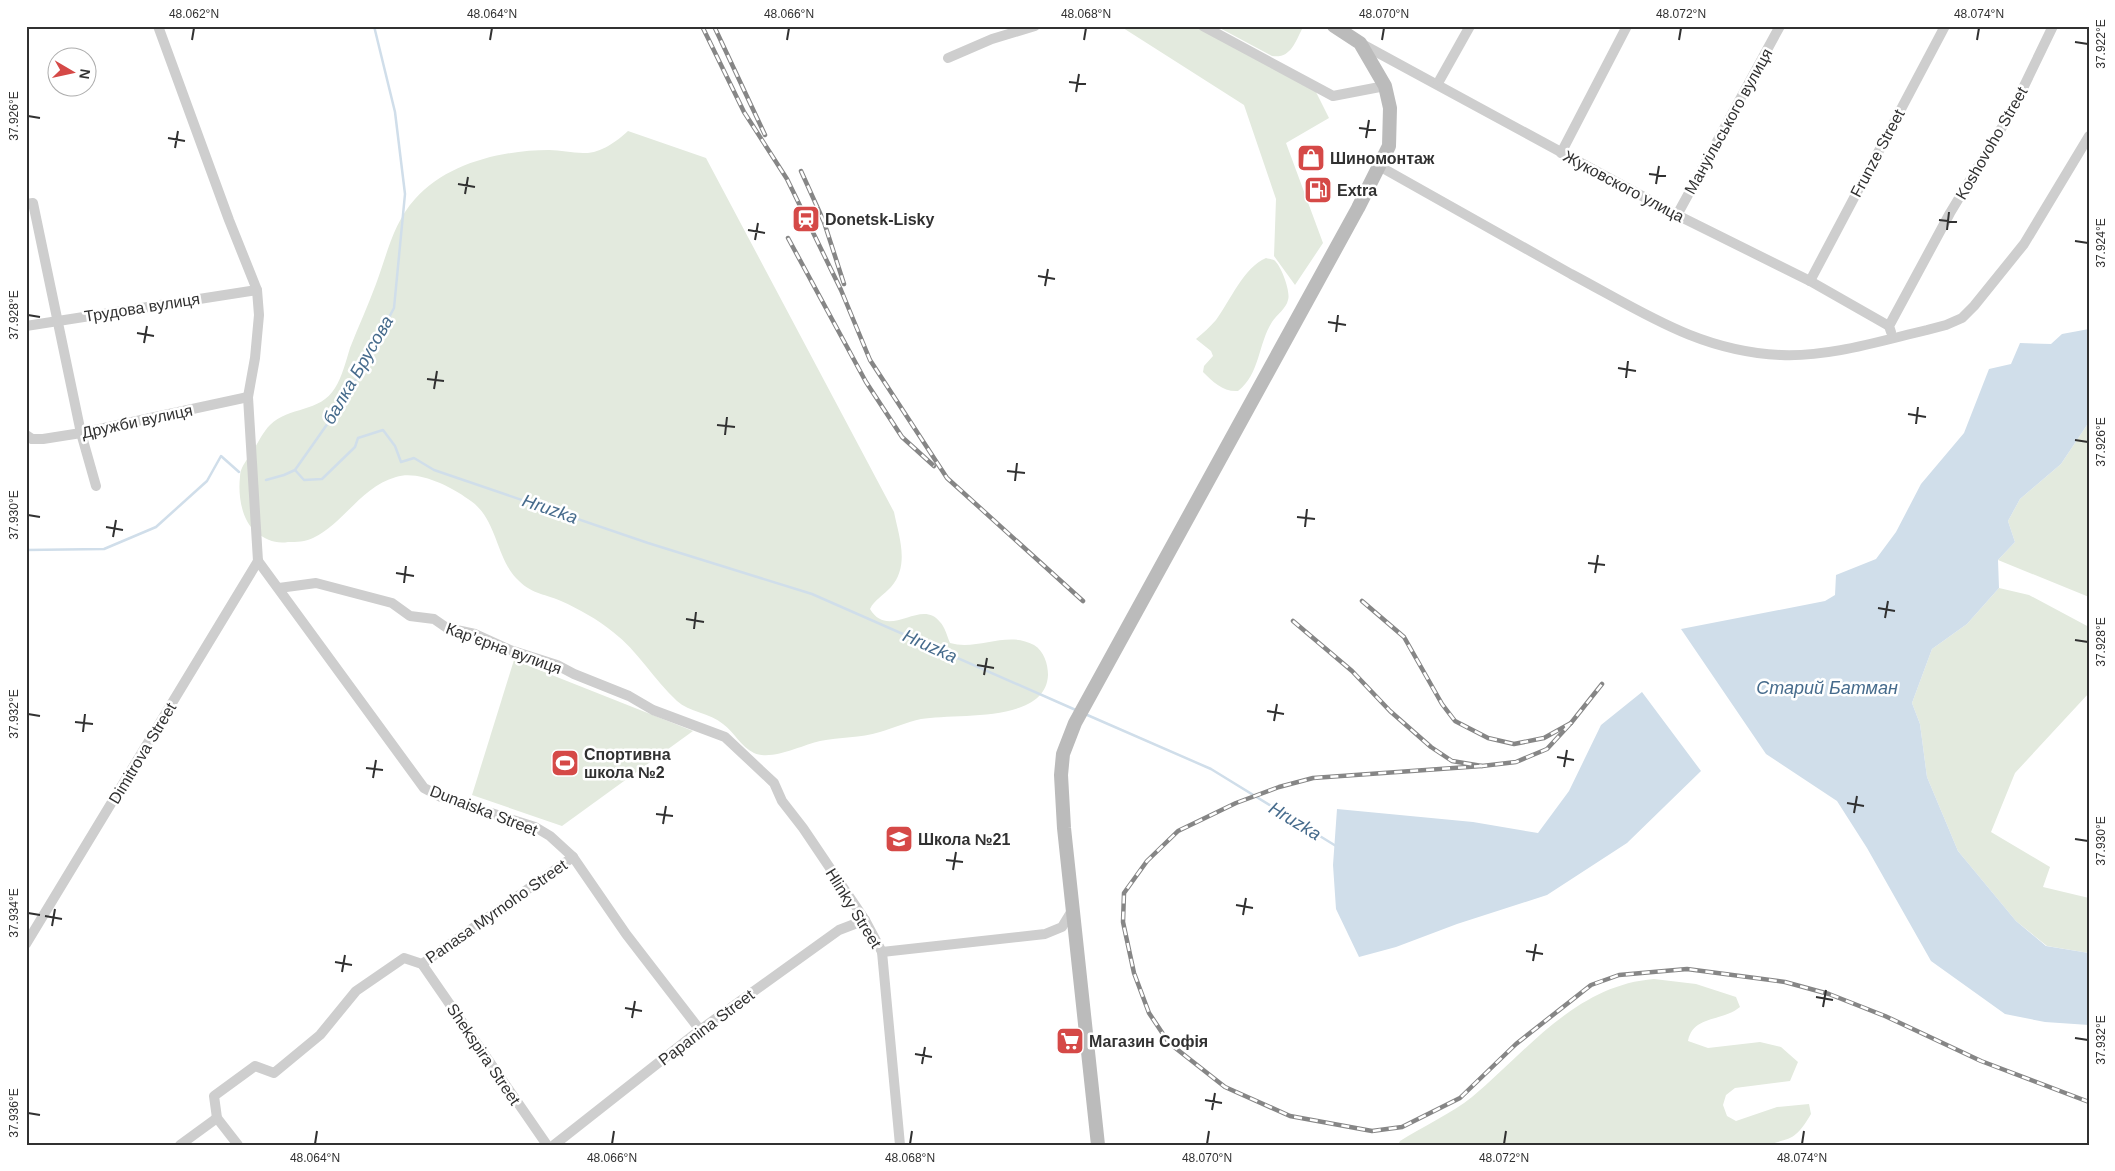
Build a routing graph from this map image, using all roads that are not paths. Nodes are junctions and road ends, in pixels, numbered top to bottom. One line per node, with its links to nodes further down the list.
1 (158, 26): 20 (street)
2 (1035, 26): 11 (street)
3 (1203, 26): 13 (street)
4 (1334, 26): 10 (street)
5 (1470, 26): 12 (street)
6 (1627, 26): 15 (street)
7 (1780, 26): 18 (street, Мануільського вулиця)
8 (1944, 26): 19 (street, Frunze Street)
9 (2053, 26): 23 (street, Koshovoho Street)
10 (1360, 43): 12 (street, Жуковского улица); 13 (street)
11 (948, 58)
12 (1438, 83): 15 (street, Жуковского улица)
13 (1385, 86): 16 (street)
14 (2089, 136): 24 (street)
15 (1562, 153): 18 (street, Жуковского улица)
16 (1379, 166): 24 (street); 33 (street)
17 (26, 204): 21 (street)
18 (1677, 215): 19 (street, Жуковского улица)
19 (1810, 280): 23 (street, Жуковского улица)
20 (257, 290): 21 (street, Трудова вулиця); 25 (street)
21 (58, 320): 22 (street, Трудова вулиця); 26 (street)
22 (26, 326)
23 (1889, 326): 24 (street)
24 (1893, 338)
25 (248, 397): 26 (street, Дружби вулиця); 29 (street)
26 (81, 433): 27 (street, Дружби вулиця); 28 (street)
27 (26, 435)
28 (96, 486)
29 (258, 561): 30 (street, Dunaiska Street); 35 (street, Dimitrova Street)
30 (279, 588): 31 (street, Кар’єрна вулиця); 32 (street, Dunaiska Street)
31 (725, 737): 34 (street, Hlinky Street)
32 (573, 857): 37 (street, Panasa Myrnoho Street); 38 (street, Dunaiska Street)
33 (1073, 908): 36 (street); 45 (street)
34 (865, 920): 36 (street, Hlinky Street); 38 (street, Papanina Street)
35 (26, 944)
36 (882, 952): 44 (street, Hlinky Street)
37 (422, 964): 39 (street, Panasa Myrnoho Street); 42 (street, Shekspira Street)
38 (700, 1030): 43 (street, Papanina Street)
39 (217, 1118): 40 (street); 41 (street)
40 (180, 1145)
41 (238, 1145)
42 (546, 1145)
43 (554, 1145)
44 (900, 1145)
45 (1098, 1145)

